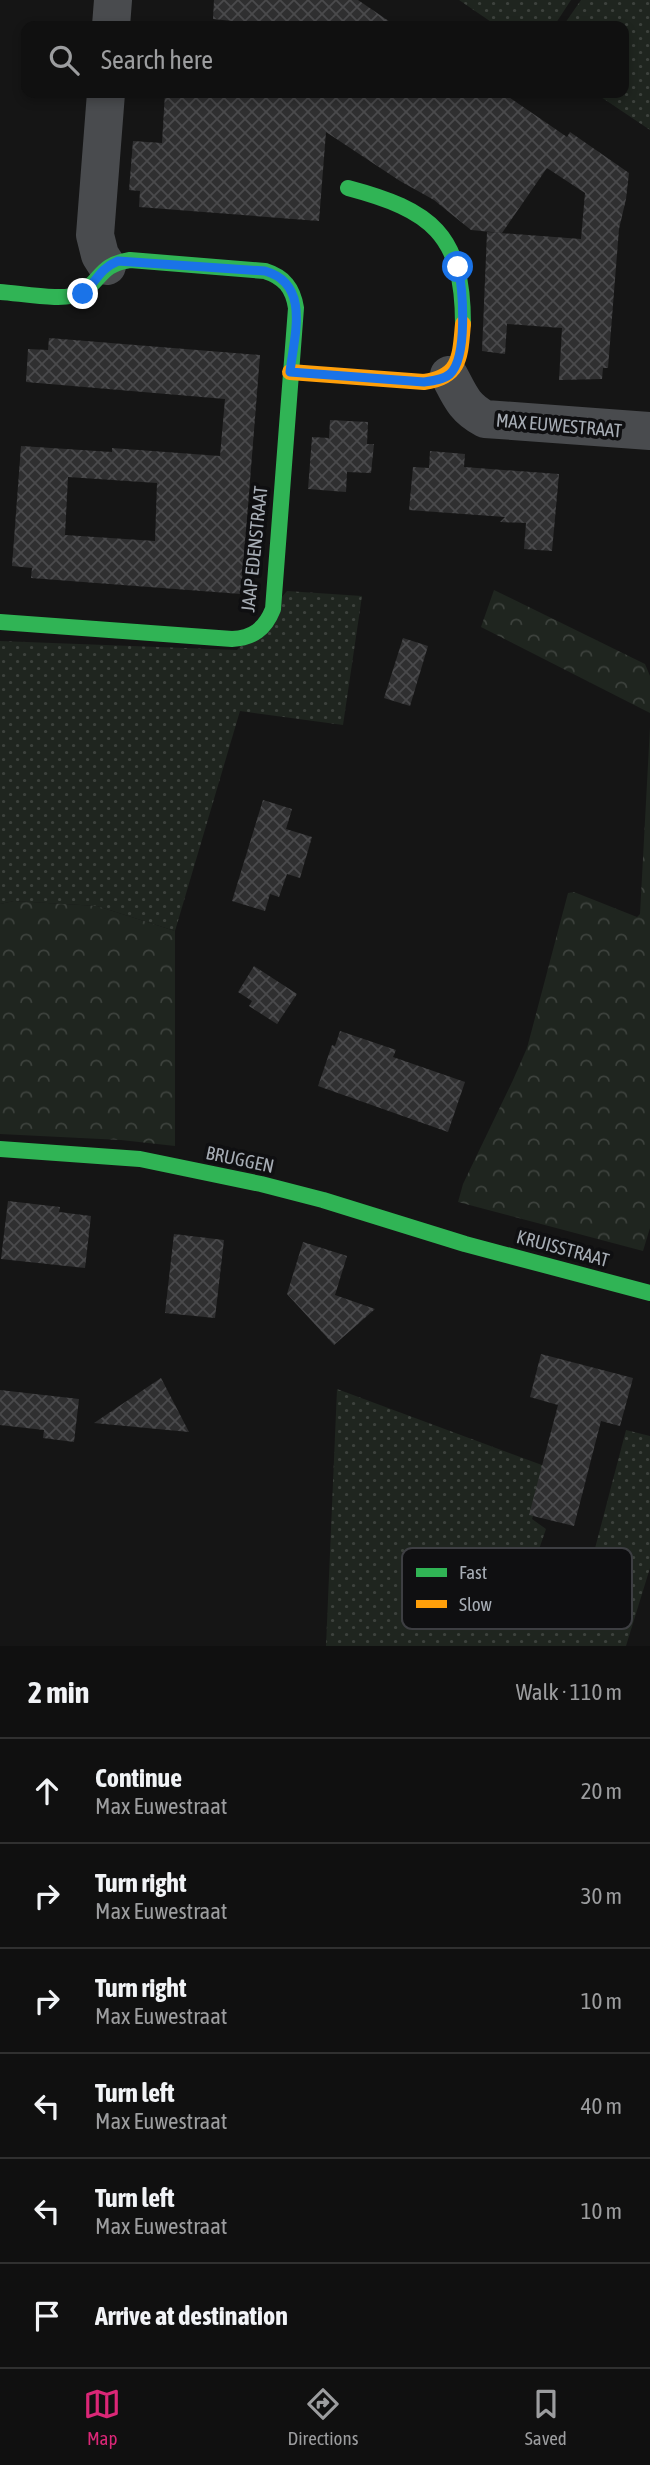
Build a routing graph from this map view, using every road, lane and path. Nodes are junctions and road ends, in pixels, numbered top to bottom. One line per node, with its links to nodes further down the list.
1 (113, 0): 2 (street)
2 (111, 21)
3 (106, 98): 5 (street)
4 (348, 188): 8 (street)
5 (107, 265): 6 (street); 7 (street)
6 (0, 292)
7 (290, 372): 8 (street); 10 (street, JAAP EDENSTRAAT)
8 (449, 375): 9 (street, MAX EUWESTRAAT)
9 (650, 431)
10 (0, 622)
11 (0, 1149): 12 (street, BRUGGEN)
12 (465, 1244): 13 (street, KRUISSTRAAT)
13 (650, 1293)

